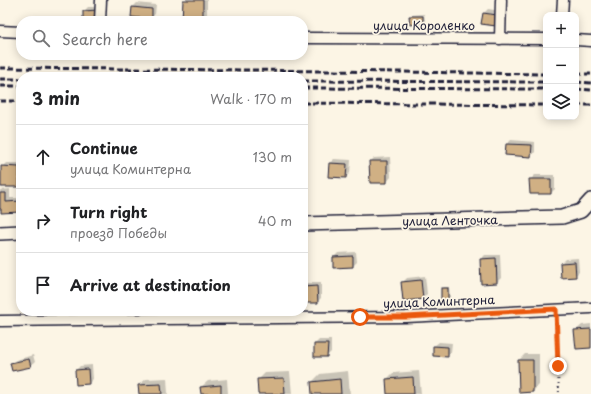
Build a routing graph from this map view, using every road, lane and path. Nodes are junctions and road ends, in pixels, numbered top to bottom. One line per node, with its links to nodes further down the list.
1 (101, 0): 5 (street)
2 (500, 0): 9 (street)
3 (563, 0): 4 (street)
4 (562, 12)
5 (100, 16)
6 (0, 31): 7 (street)
7 (16, 32)
8 (308, 38): 9 (street, улица Короленко)
9 (500, 39): 10 (street, улица Короленко)
10 (543, 39)
11 (579, 40): 12 (street)
12 (591, 41)
13 (591, 200): 14 (main road, улица Ленточка)
14 (586, 211): 15 (main road, улица Ленточка)
15 (308, 224)
16 (16, 232): 17 (main road)
17 (0, 233)
18 (591, 308): 19 (street, улица Коминтерна)
19 (556, 309): 20 (street, улица Коминтерна); 21 (path)
20 (0, 321)
21 (559, 394)

